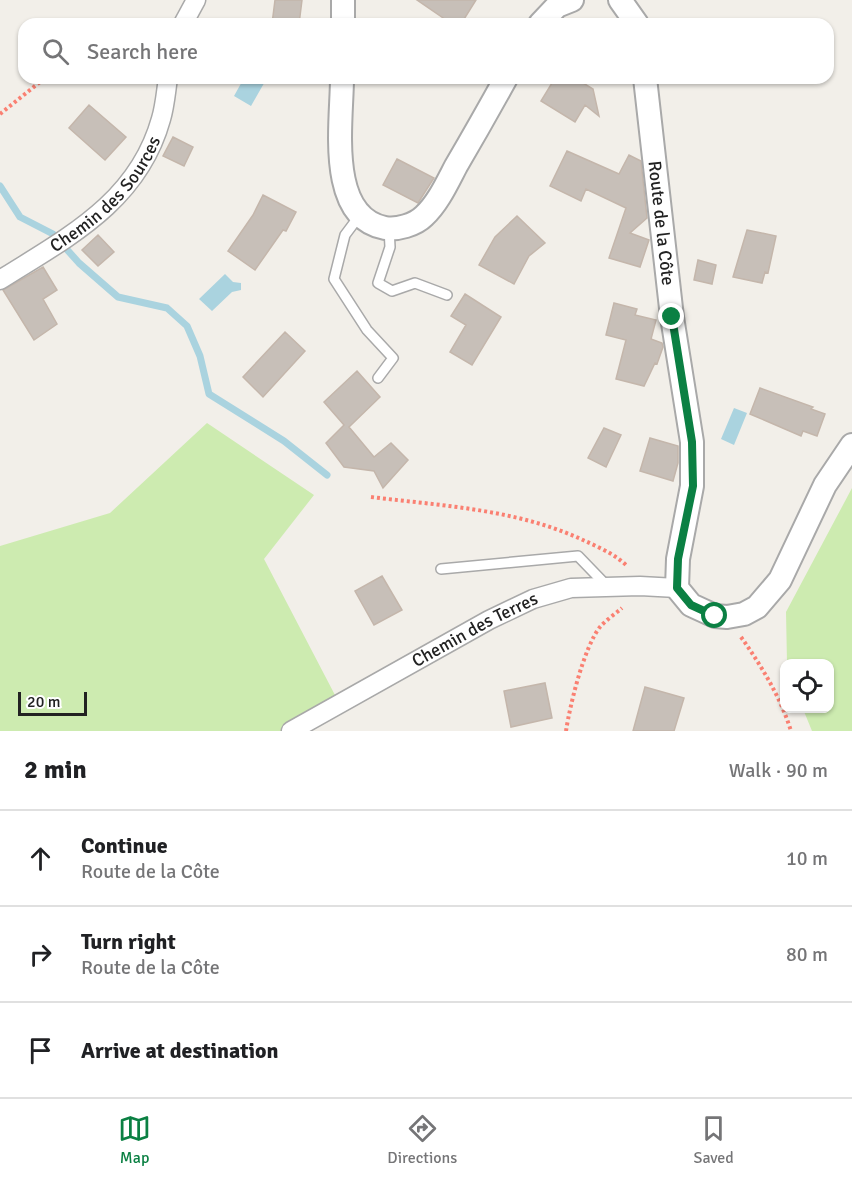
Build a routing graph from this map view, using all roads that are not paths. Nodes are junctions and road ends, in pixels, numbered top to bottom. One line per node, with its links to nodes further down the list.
1 (196, 0): 5 (street)
2 (343, 0): 6 (street)
3 (572, 0): 7 (street)
4 (620, 0): 8 (street)
5 (186, 18)
6 (343, 18)
7 (546, 18)
8 (633, 18)
9 (167, 84): 15 (street, Chemin des Sources)
10 (342, 84): 13 (street)
11 (503, 84): 14 (street)
12 (646, 84): 21 (street, Route de la Côte)
13 (360, 215): 14 (street); 17 (lane)
14 (389, 228): 16 (lane)
15 (0, 280)
16 (447, 296)
17 (378, 378)
18 (852, 444): 21 (street)
19 (441, 569): 20 (lane)
20 (607, 587): 21 (street, Chemin des Terres); 22 (street, Chemin des Terres)
21 (677, 588)
22 (291, 731)

